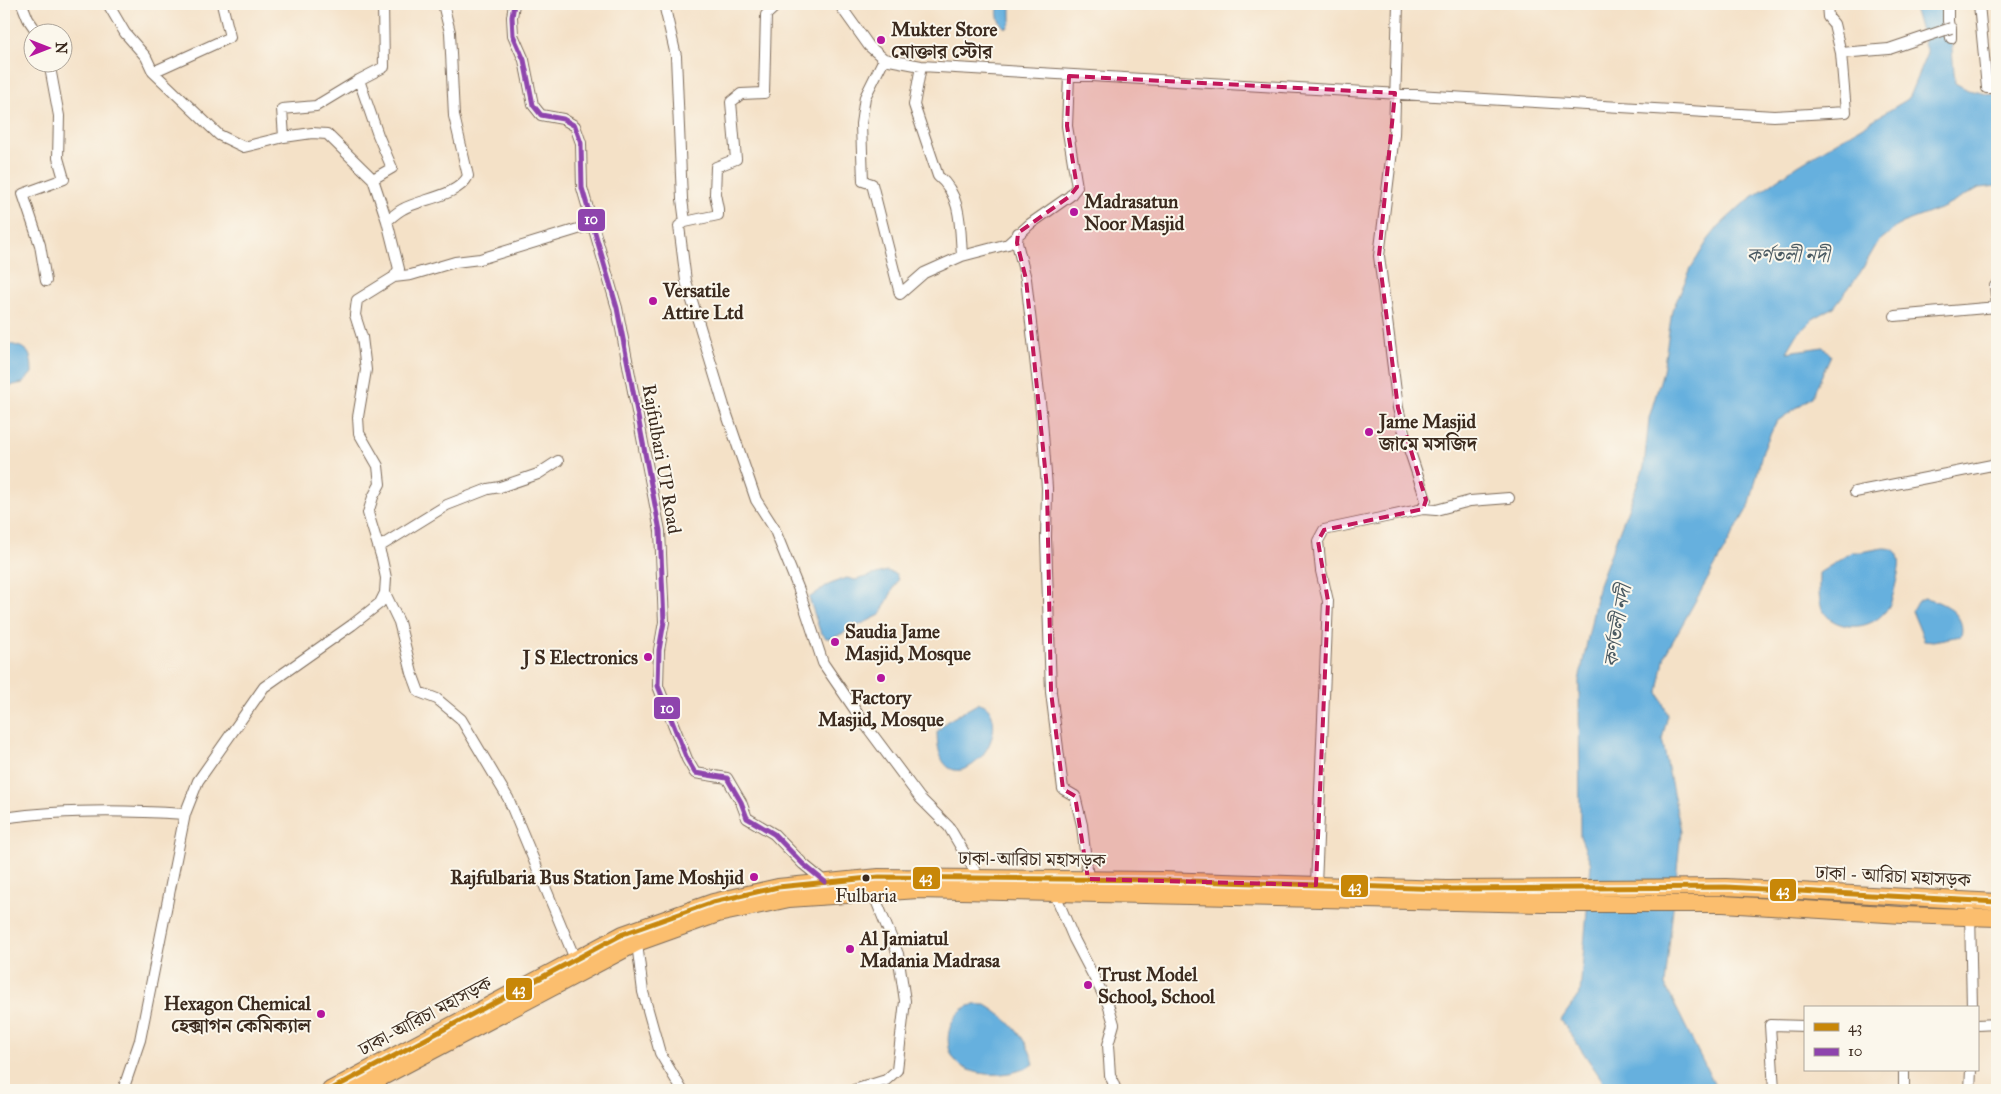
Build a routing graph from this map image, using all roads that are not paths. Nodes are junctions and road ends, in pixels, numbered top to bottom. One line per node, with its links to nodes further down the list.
1 (22, 4): 14 (street)
2 (108, 4): 19 (street)
3 (222, 4): 19 (street)
4 (383, 4): 21 (street)
5 (443, 4): 26 (street)
6 (514, 4): 28 (street, Rajfulbari UP Road)
7 (664, 4): 27 (street)
8 (778, 4): 27 (street)
9 (839, 4): 16 (street)
10 (1398, 4): 23 (street)
11 (1827, 4): 15 (street)
12 (1948, 4): 15 (street, bridge)
13 (1979, 4): 22 (street)
14 (30, 22)
15 (1841, 54): 23 (street)
16 (884, 59): 17 (street); 30 (street)
17 (921, 66): 20 (street); 30 (street)
18 (51, 72): 32 (street)
19 (153, 72): 24 (street)
20 (1070, 76): 23 (street); 29 (street)
21 (359, 80): 24 (street); 25 (street)
22 (1997, 88)
23 (1395, 93): 40 (street)
24 (284, 137): 25 (street)
25 (373, 179): 26 (street)
26 (387, 221): 31 (street)
27 (685, 222): 45 (street)
28 (591, 225): 31 (street); 47 (street, Rajfulbari UP Road)
29 (1018, 233): 30 (street); 46 (street)
30 (962, 256)
31 (394, 277): 41 (street)
32 (46, 281)
33 (1995, 286): 34 (street)
34 (1997, 306): 35 (street)
35 (1895, 316)
36 (558, 461): 41 (street)
37 (1997, 464): 38 (street)
38 (1855, 492)
39 (1509, 498): 40 (street)
40 (1423, 509): 48 (street)
41 (379, 547): 42 (street)
42 (385, 593): 43 (street); 56 (street)
43 (185, 814): 44 (street); 63 (street)
44 (4, 818)
45 (979, 878): 46 (highway, ঢাকা-আরিচা মহাসড়ক); 47 (highway, ঢাকা-আরিচা মহাসড়ক)
46 (1088, 880): 48 (highway, ঢাকা-আরিচা মহাসড়ক)
47 (825, 882): 56 (highway, ঢাকা-আরিচা মহাসড়ক)
48 (1316, 885): 51 (highway, ঢাকা-আরিচা মহাসড়ক)
49 (873, 893): 50 (highway, ঢাকা - আরিচা মহাসড়ক); 55 (highway, ঢাকা - আরিচা মহাসড়ক); 67 (street)
50 (1056, 894): 51 (highway, ঢাকা - আরিচা মহাসড়ক); 68 (street)
51 (1542, 896): 53 (highway, ঢাকা - আরিচা মহাসড়ক); 53 (highway, ঢাকা - আরিচা মহাসড়ক)
52 (1997, 902): 53 (highway, ঢাকা - আরিচা মহাসড়ক)
53 (1970, 909): 54 (highway, ঢাকা - আরিচা মহাসড়ক); 57 (street)
54 (1997, 918)
55 (638, 942): 65 (highway, ঢাকা - আরিচা মহাসড়ক); 66 (street)
56 (575, 960): 64 (highway, ঢাকা-আরিচা মহাসড়ক)
57 (1972, 1006)
58 (1997, 1024): 59 (street)
59 (1978, 1025)
60 (1804, 1026): 69 (street)
61 (1904, 1072): 70 (street)
62 (1970, 1072): 71 (street)
63 (122, 1090)
64 (330, 1090)
65 (360, 1090)
66 (682, 1090)
67 (854, 1090)
68 (1116, 1090)
69 (1774, 1090)
70 (1904, 1090)
71 (1970, 1090)

